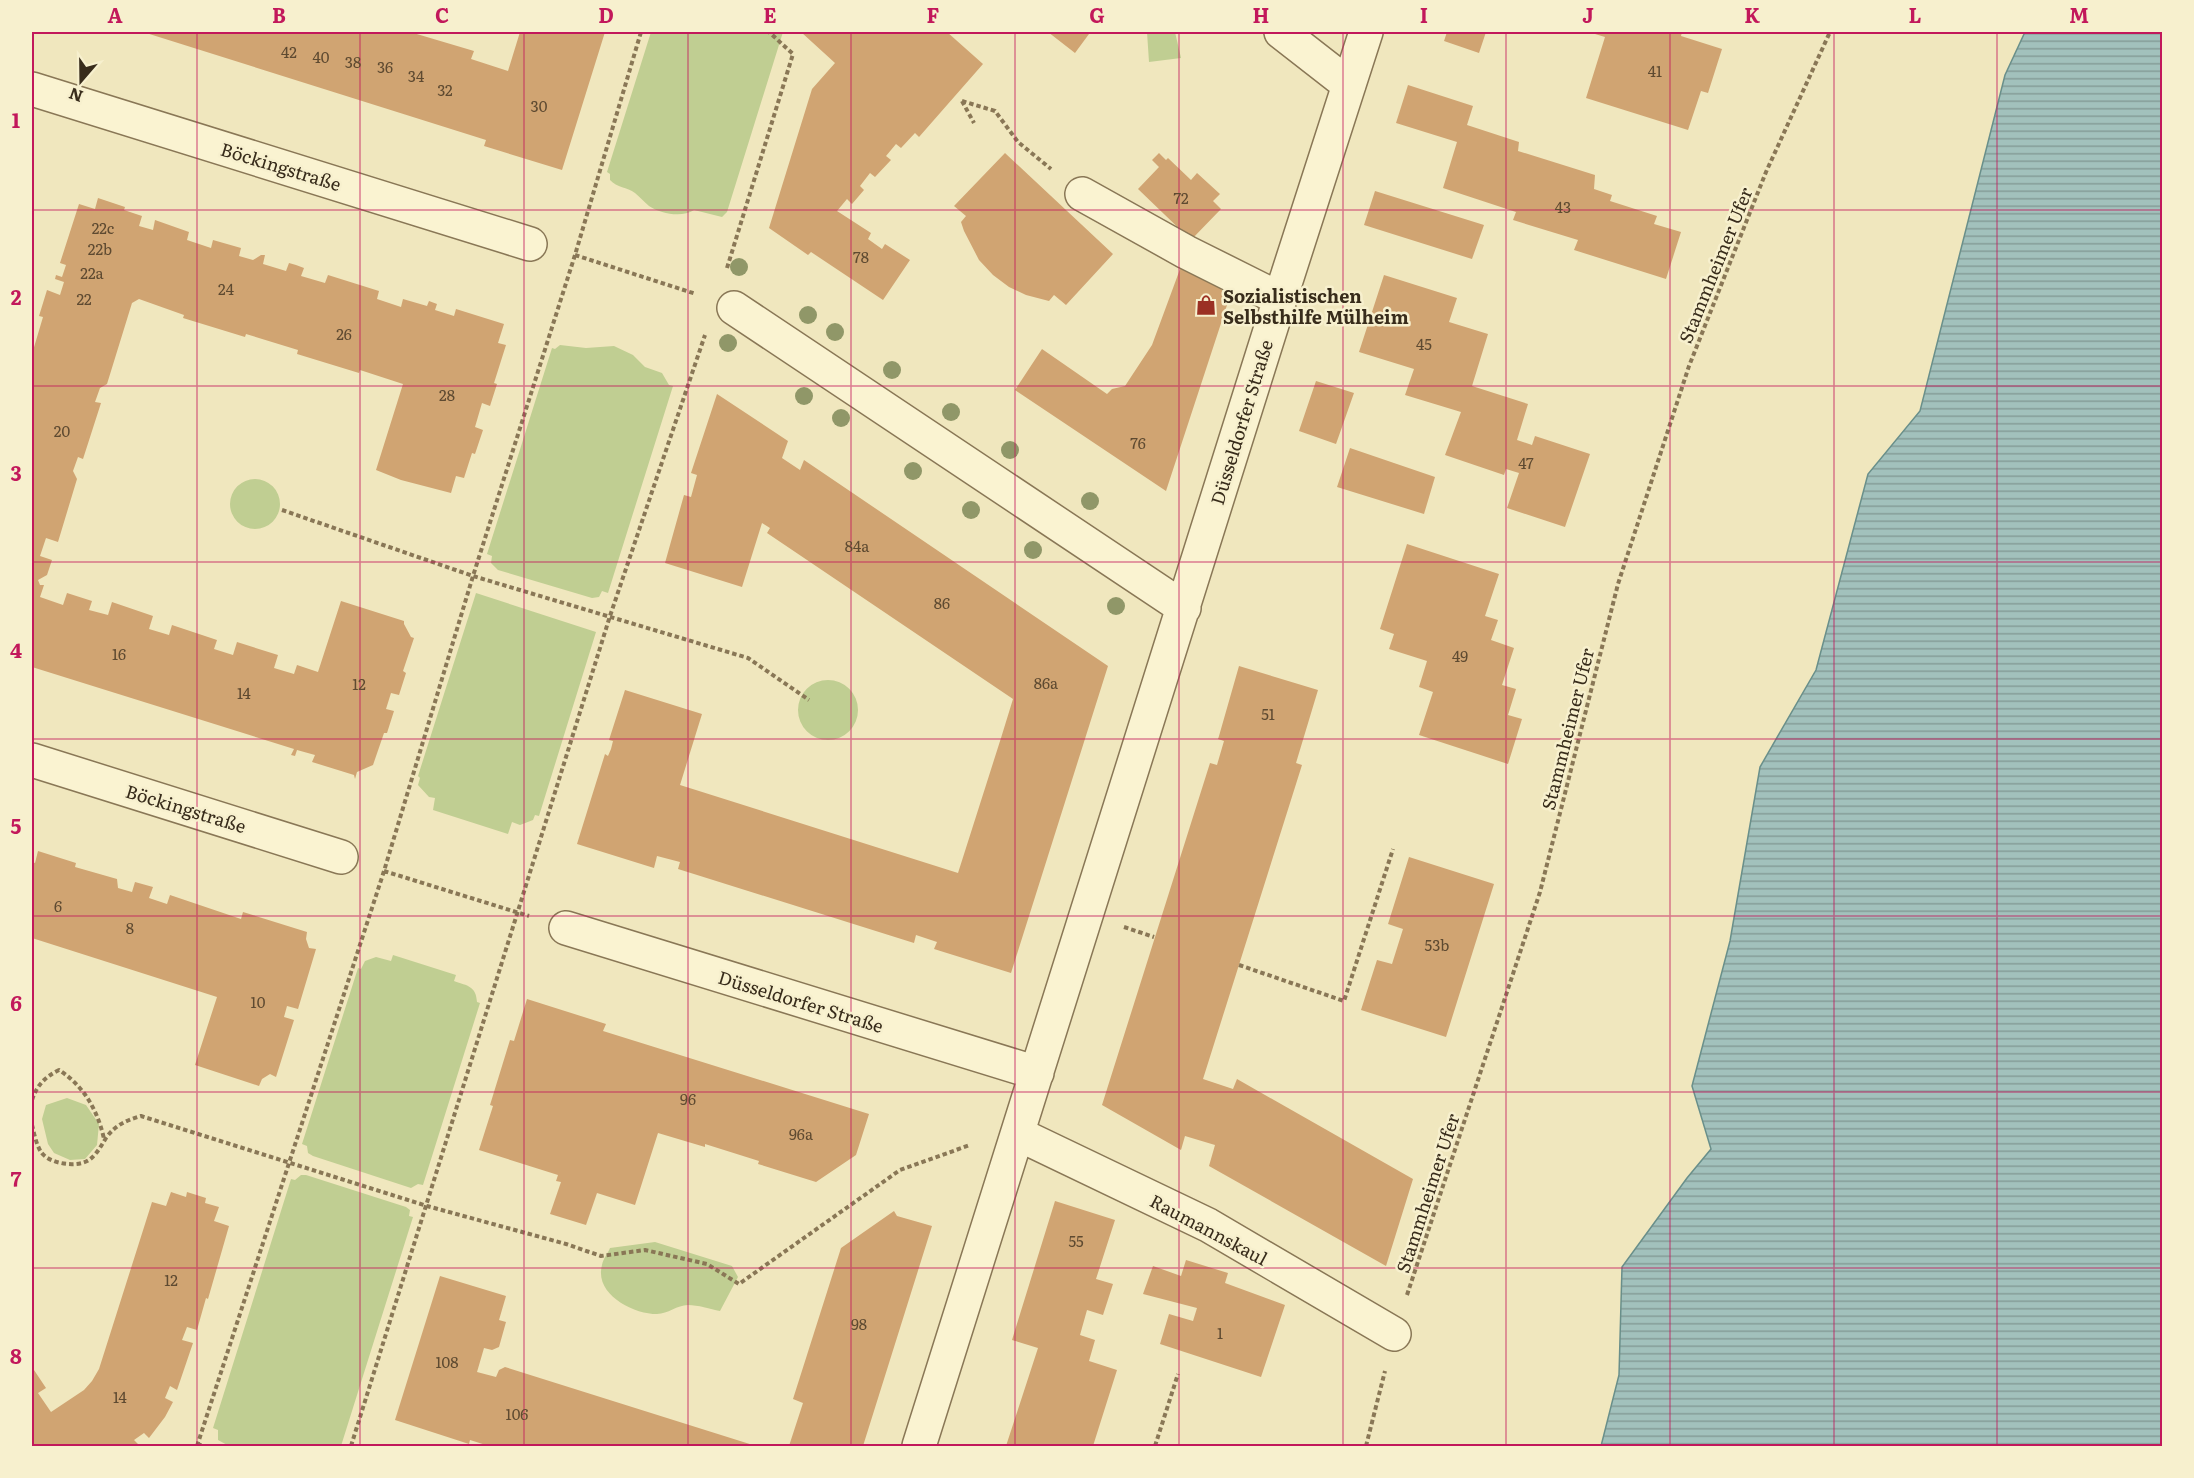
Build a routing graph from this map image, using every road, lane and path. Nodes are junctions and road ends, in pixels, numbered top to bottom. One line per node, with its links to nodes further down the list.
1 (640, 32): 11 (path)
2 (769, 32): 13 (path)
3 (1281, 32): 6 (street)
4 (1366, 32): 6 (street, Düsseldorfer Straße)
5 (1830, 32): 33 (path, Stammheimer Ufer)
6 (1349, 86): 12 (street, Düsseldorfer Straße)
7 (32, 89): 10 (street, Böckingstraße)
8 (974, 123): 9 (path)
9 (1082, 194): 12 (street)
10 (530, 244): 11 (path)
11 (575, 255): 13 (path); 15 (path)
12 (1280, 299): 16 (street, Düsseldorfer Straße)
13 (725, 304): 16 (street); 17 (path)
14 (282, 510): 15 (path)
15 (472, 576): 17 (path); 22 (path)
16 (1184, 608): 26 (street, Düsseldorfer Straße)
17 (610, 616): 18 (path); 23 (path)
18 (809, 700)
19 (32, 760): 21 (street, Böckingstraße)
20 (1393, 849): 25 (path)
21 (340, 857): 22 (path)
22 (384, 871): 23 (path); 31 (path)
23 (518, 912): 24 (path); 32 (path)
24 (566, 928): 26 (street, Düsseldorfer Straße)
25 (1239, 965)
26 (1037, 1073): 29 (street, Düsseldorfer Straße)
27 (32, 1100): 30 (path)
28 (32, 1125): 30 (path)
29 (1018, 1134): 32 (path); 33 (street, Raumannskaul); 38 (street, Düsseldorfer Straße)
30 (105, 1140): 31 (path)
31 (289, 1162): 32 (path); 35 (path)
32 (427, 1206): 37 (path)
33 (1394, 1334): 40 (path, Stammheimer Ufer)
34 (1178, 1374): 39 (path)
35 (197, 1445): 36 (path)
36 (205, 1446)
37 (351, 1446)
38 (919, 1446)
39 (1155, 1446)
40 (1366, 1446)

